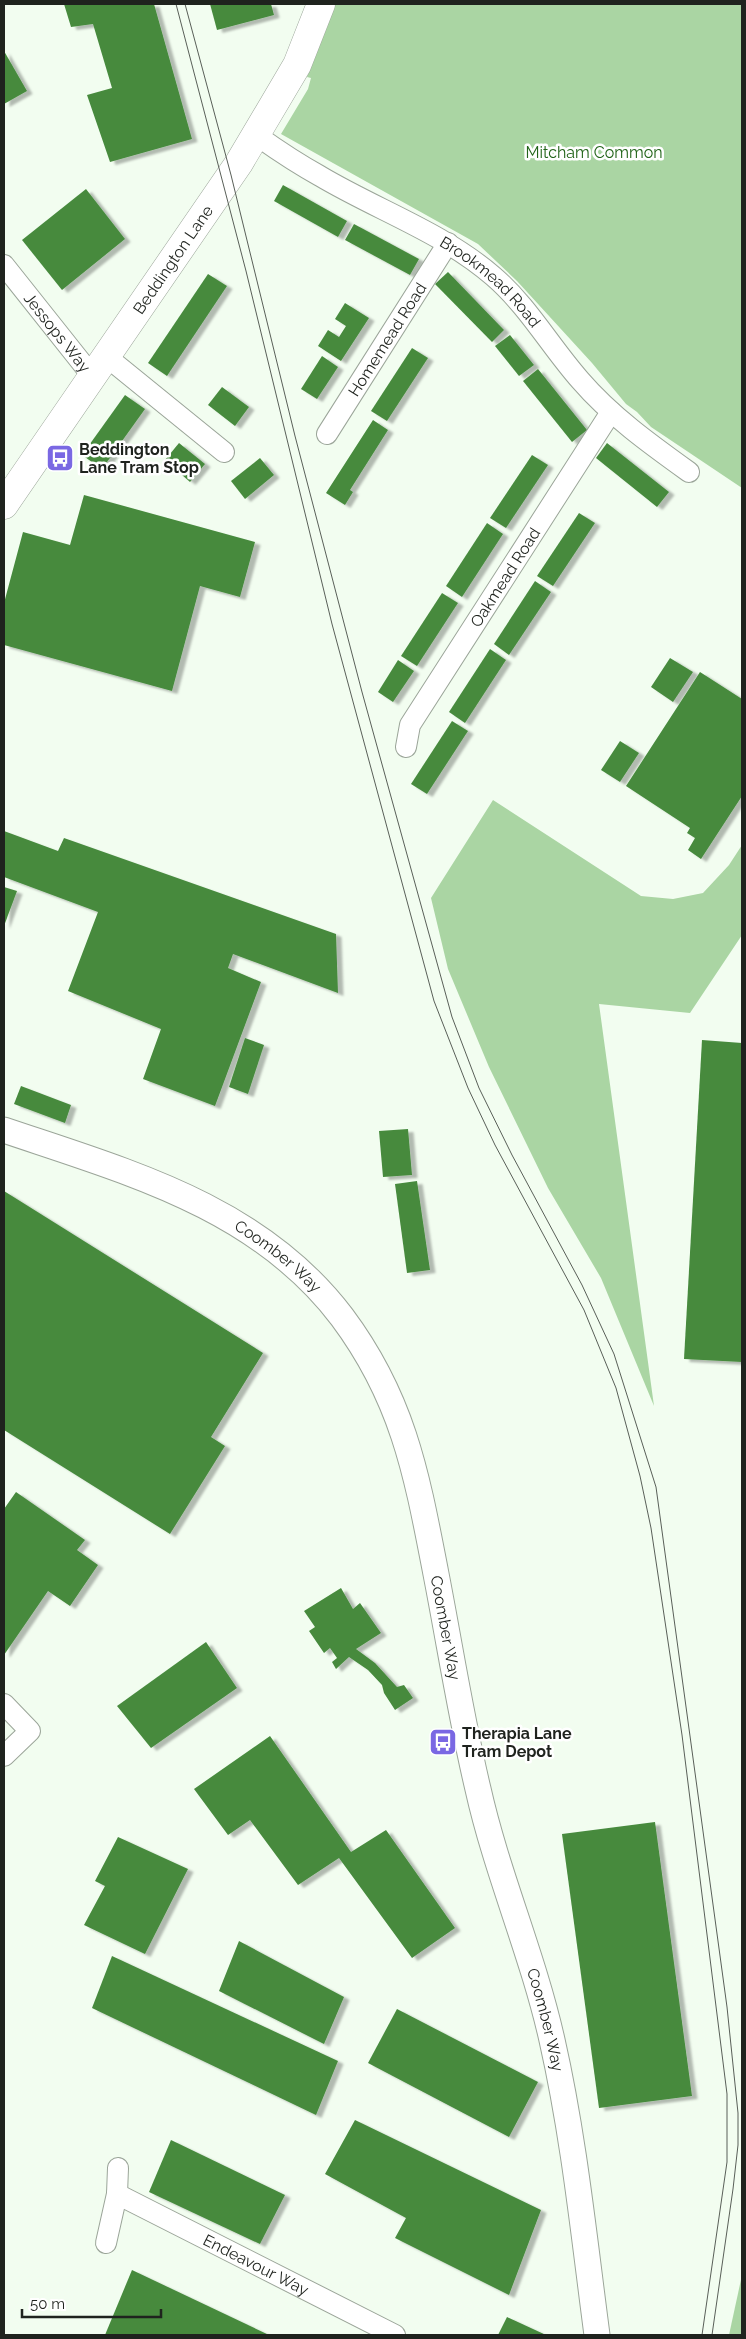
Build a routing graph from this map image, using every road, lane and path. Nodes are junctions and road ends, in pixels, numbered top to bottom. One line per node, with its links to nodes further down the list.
1 (321, 4): 2 (main road, Beddington Lane)
2 (256, 135): 3 (street, Brookmead Road); 5 (main road, Beddington Lane)
3 (448, 243): 6 (street, Brookmead Road); 7 (street, Homemead Road)
4 (4, 265): 5 (street, Jessops Way)
5 (100, 367): 8 (street, Jessops Way); 10 (main road, Beddington Lane)
6 (610, 412): 9 (street, Brookmead Road); 11 (street, Oakmead Road)
7 (327, 434)
8 (224, 452)
9 (689, 472)
10 (4, 505)
11 (406, 747)
12 (4, 1130): 19 (street, Coomber Way)
13 (4, 1704): 14 (street)
14 (4, 1756)
15 (118, 2168): 16 (street)
16 (117, 2194): 17 (street); 18 (street, Endeavour Way)
17 (106, 2243)
18 (395, 2335)
19 (597, 2335)

